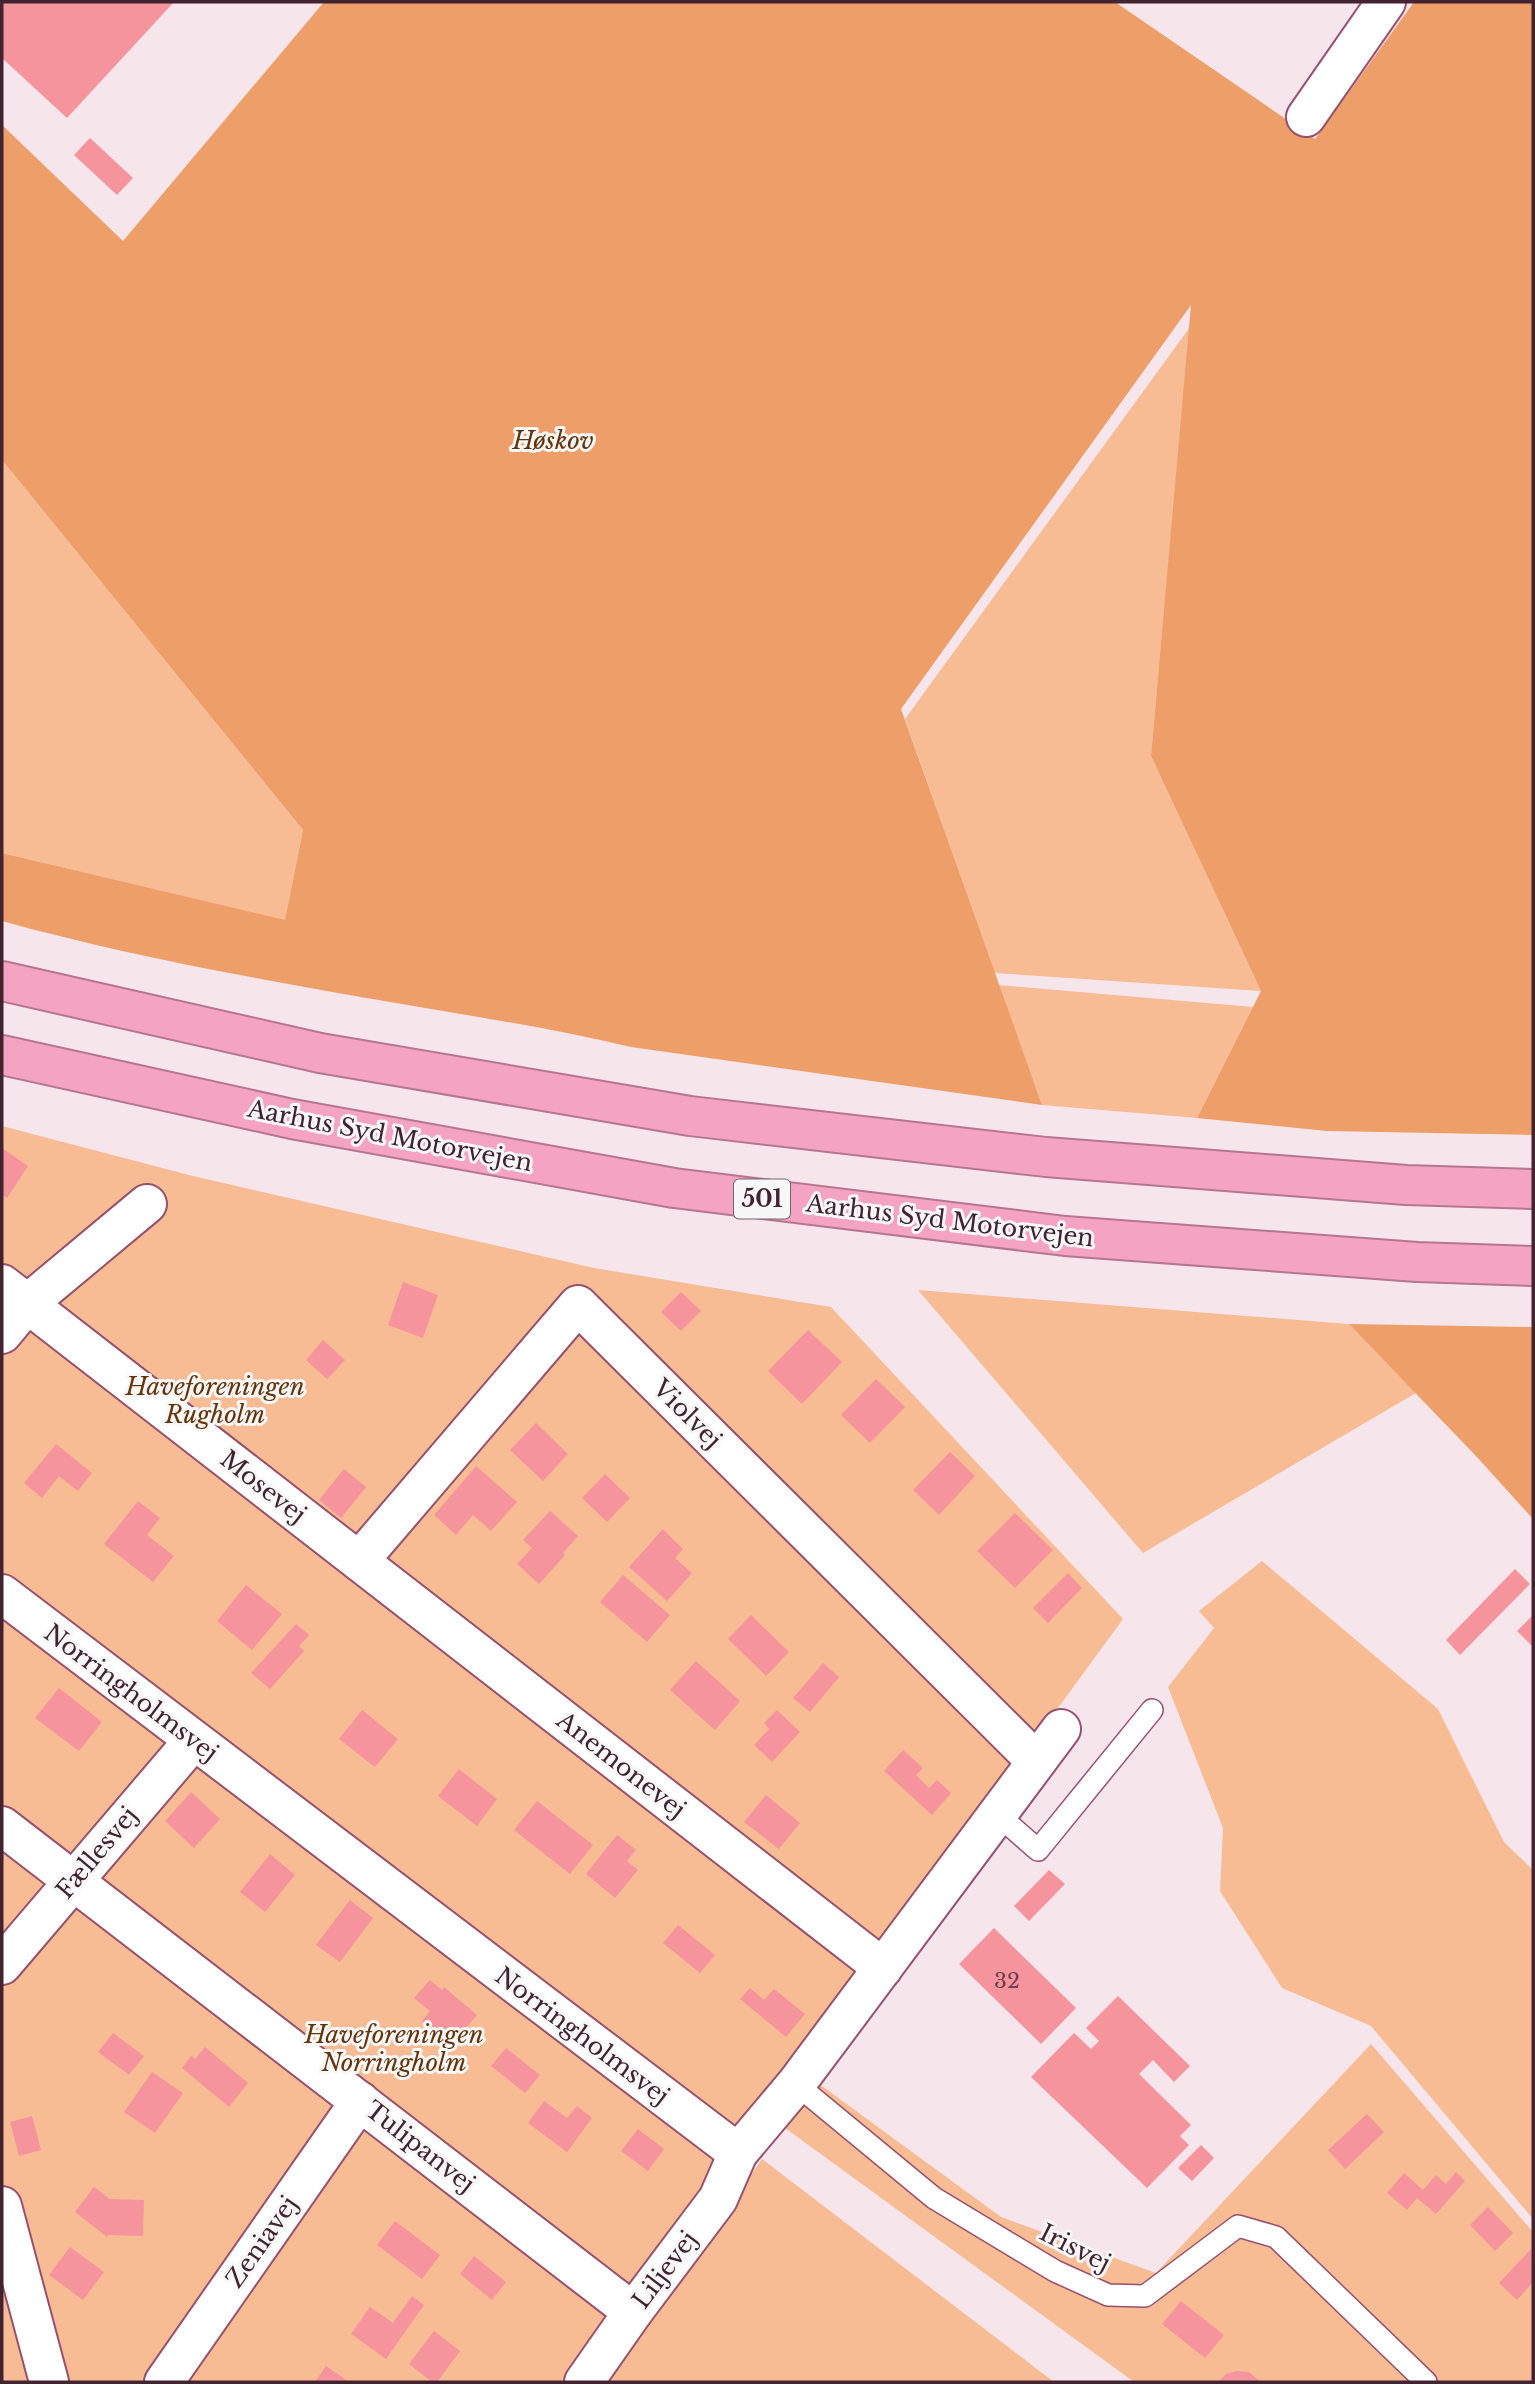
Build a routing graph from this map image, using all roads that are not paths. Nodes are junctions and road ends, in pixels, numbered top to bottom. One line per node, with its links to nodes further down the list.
1 (1386, 2): 2 (street)
2 (1306, 117)
3 (2, 981): 5 (highway)
4 (2, 1055): 7 (highway, Aarhus Syd Motorvejen / 501)
5 (1533, 1189)
6 (147, 1204): 8 (street)
7 (1533, 1266)
8 (15, 1294): 9 (street); 10 (street, Mosevej)
9 (2, 1334)
10 (359, 1561): 15 (street, Violvej); 20 (street, Anemonevej)
11 (2, 1594): 14 (street, Norringholmsvej)
12 (1152, 1710): 16 (lane)
13 (1061, 1728): 15 (street)
14 (193, 1741): 18 (street, Fællesvej); 23 (street, Norringholmsvej)
15 (1036, 1761): 16 (street)
16 (997, 1814): 20 (street)
17 (2, 1826): 18 (street, Tulipanvej)
18 (74, 1880): 19 (street, Fællesvej); 22 (street, Tulipanvej)
19 (2, 1965)
20 (883, 1968): 21 (street)
21 (796, 2084): 23 (street); 29 (lane, Irisvej)
22 (360, 2101): 25 (street, Tulipanvej); 27 (street, Zeniavej)
23 (738, 2154): 25 (street, Liljevej)
24 (2, 2206): 26 (street)
25 (633, 2312): 28 (street, Liljevej)
26 (49, 2382)
27 (164, 2382)
28 (584, 2382)
29 (1426, 2382)

